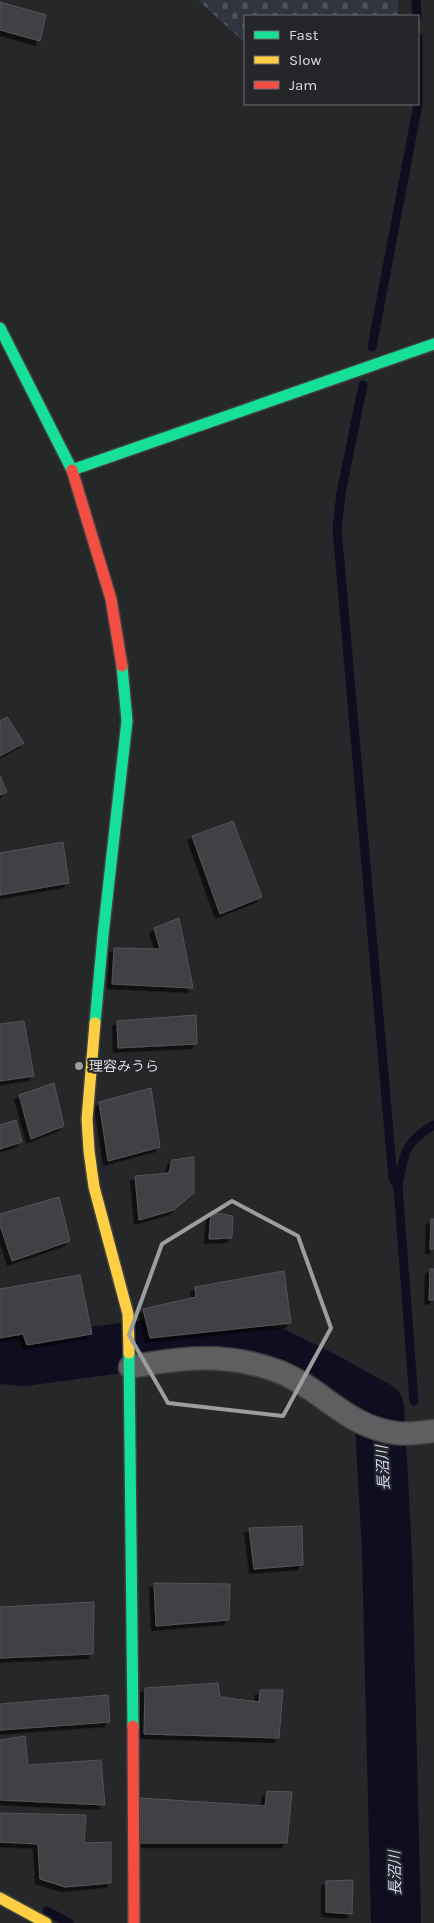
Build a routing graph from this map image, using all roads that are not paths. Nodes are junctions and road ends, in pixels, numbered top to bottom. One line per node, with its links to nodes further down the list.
1 (0, 328): 3 (street)
2 (434, 344): 3 (street)
3 (72, 470): 4 (street)
4 (130, 1363): 5 (street); 8 (street)
5 (434, 1431)
6 (0, 1898): 7 (street)
7 (46, 1923)
8 (134, 1923)

